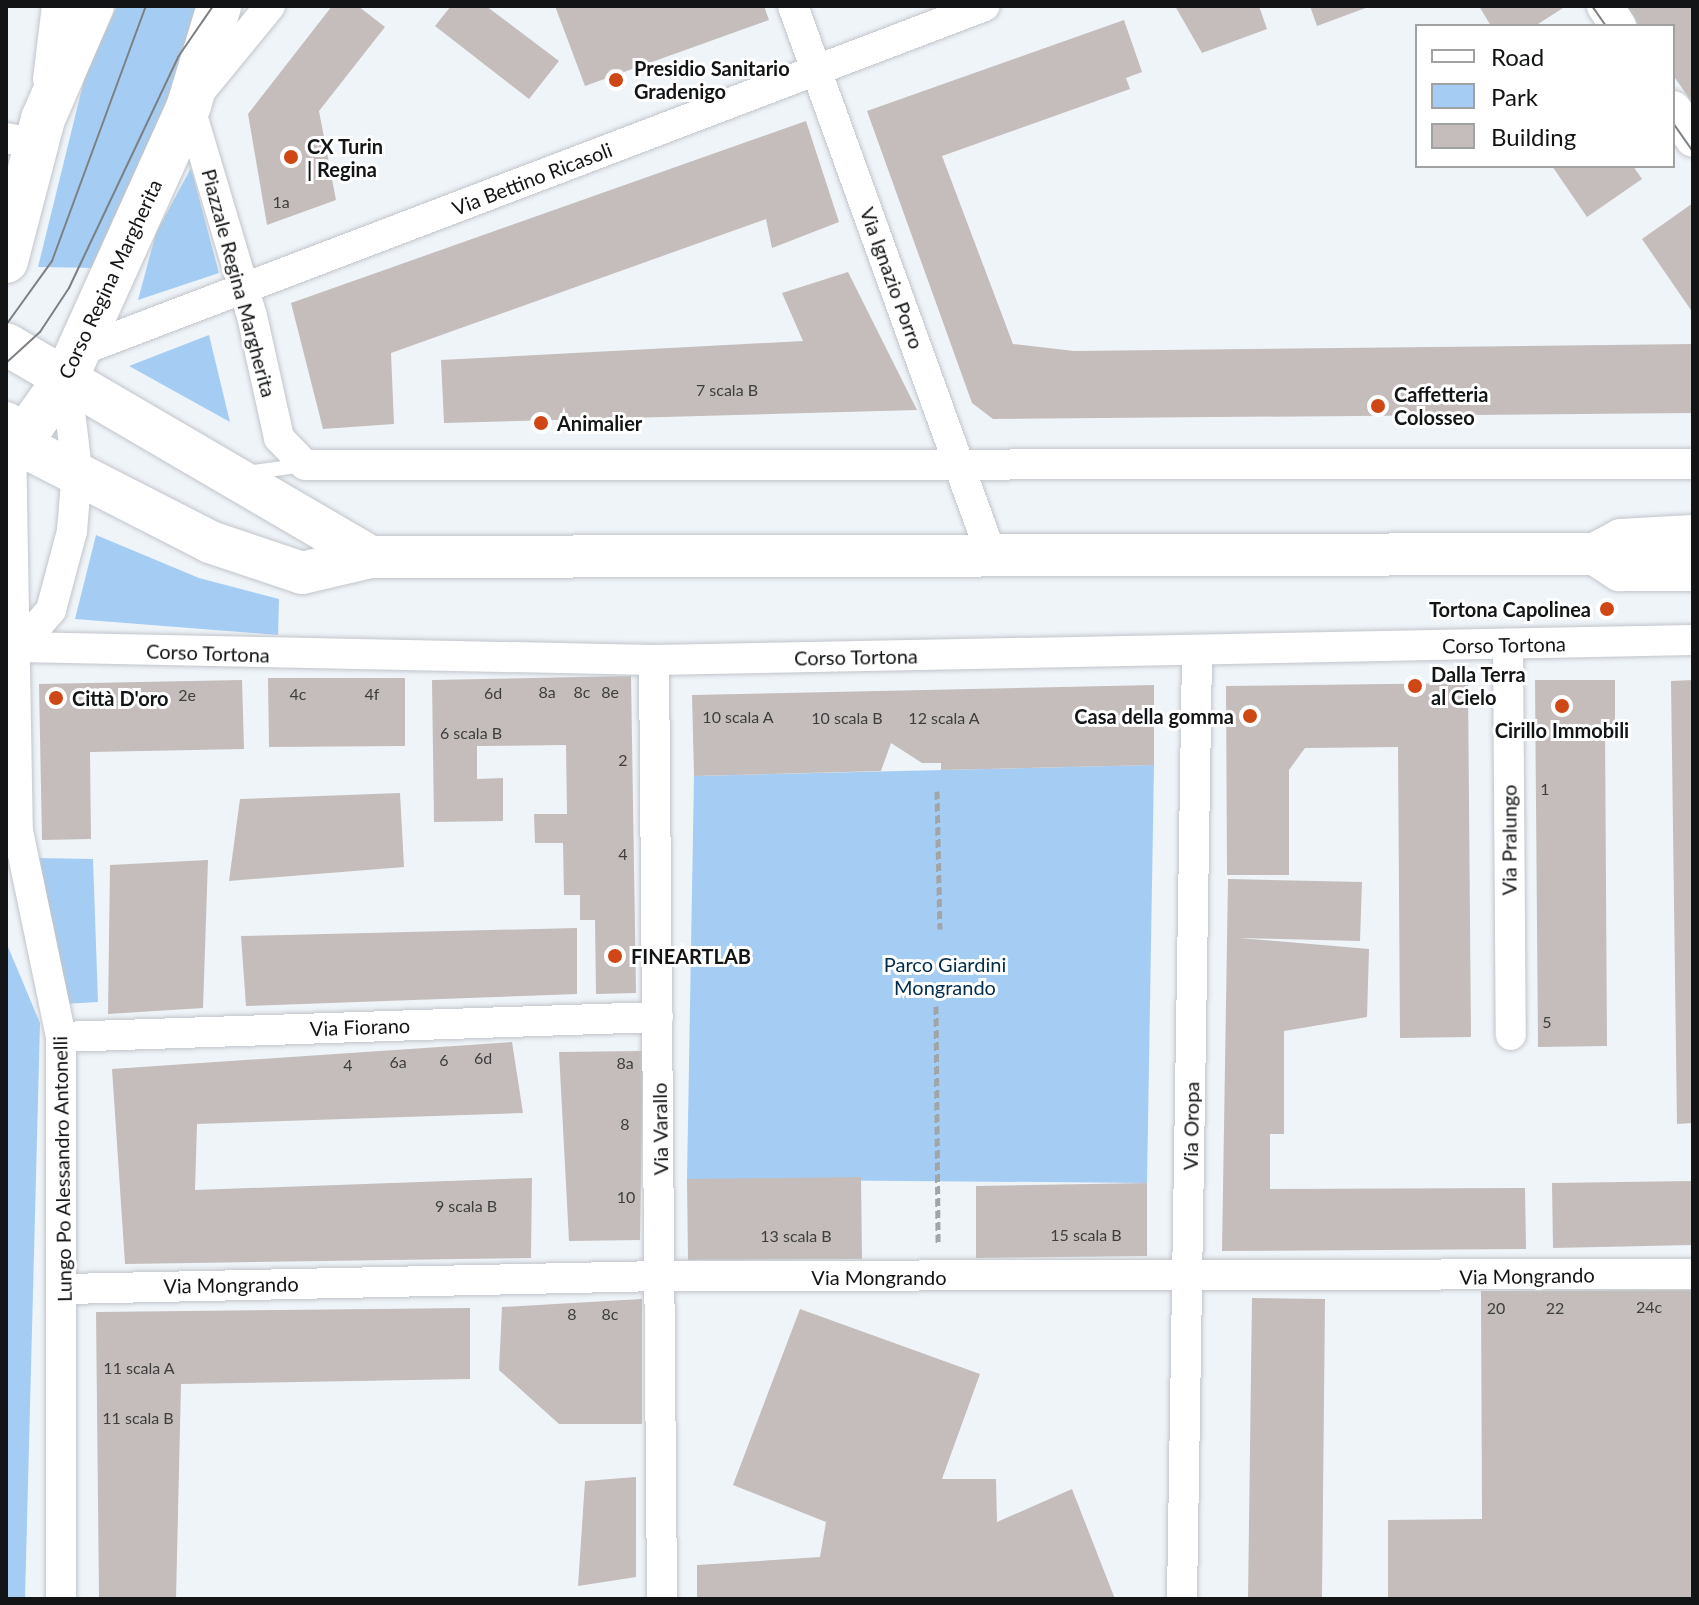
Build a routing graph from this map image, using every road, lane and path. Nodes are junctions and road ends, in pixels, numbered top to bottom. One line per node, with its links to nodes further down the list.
1 (57, 6): 12 (street)
2 (92, 6): 12 (main road)
3 (219, 6): 10 (main road, Corso Regina Margherita)
4 (270, 6): 10 (street, Corso Regina Margherita)
5 (793, 6): 9 (street, Via Ignazio Porro)
6 (985, 6): 9 (street, Via Bettino Ricasoli)
7 (1605, 6): 8 (street)
8 (1617, 24)
9 (816, 68): 16 (street, Via Bettino Ricasoli); 22 (street, Via Ignazio Porro)
10 (189, 105): 16 (street, Piazzale Regina Margherita); 18 (main road, Corso Regina Margherita)
11 (1675, 112): 13 (street)
12 (28, 134): 14 (main road)
13 (1693, 139)
14 (14, 187): 15 (main road)
15 (6, 261)
16 (242, 293): 18 (street, Via Bettino Ricasoli); 20 (street, Piazzale Regina Margherita)
17 (6, 344): 18 (main road)
18 (72, 365): 19 (main road, Corso Regina Margherita); 23 (street); 24 (main road)
19 (8, 434): 23 (main road); 32 (street, Lungo Po Alessandro Antonelli)
20 (299, 462): 22 (street); 24 (lane)
21 (1693, 464): 22 (street)
22 (959, 465): 26 (street, Via Ignazio Porro)
23 (77, 470): 28 (main road); 32 (street)
24 (231, 475): 28 (main road)
25 (1693, 536): 27 (main road)
26 (990, 551): 27 (main road); 28 (main road)
27 (1595, 554): 29 (main road)
28 (370, 557)
29 (1693, 570)
30 (1693, 640): 31 (street, Corso Tortona)
31 (1508, 644): 33 (street, Corso Tortona); 39 (street, Via Pralungo)
32 (19, 647): 34 (street, Corso Tortona); 40 (street, Lungo Po Alessandro Antonelli)
33 (1197, 652): 34 (street, Corso Tortona); 44 (street, Via Oropa)
34 (654, 660): 38 (street, Via Varallo)
35 (937, 791): 36 (path)
36 (940, 929)
37 (936, 1006): 41 (path)
38 (658, 1017): 40 (street, Via Fiorano); 43 (street, Via Varallo)
39 (1511, 1035)
40 (61, 1037): 45 (street, Lungo Po Alessandro Antonelli)
41 (938, 1243)
42 (1693, 1274): 44 (street, Via Mongrando)
43 (662, 1276): 44 (street, Via Mongrando); 45 (street, Via Mongrando); 47 (street, Via Varallo)
44 (1189, 1279): 48 (street, Via Oropa)
45 (65, 1289): 46 (street, Lungo Po Alessandro Antonelli)
46 (61, 1599)
47 (662, 1599)
48 (1182, 1599)

